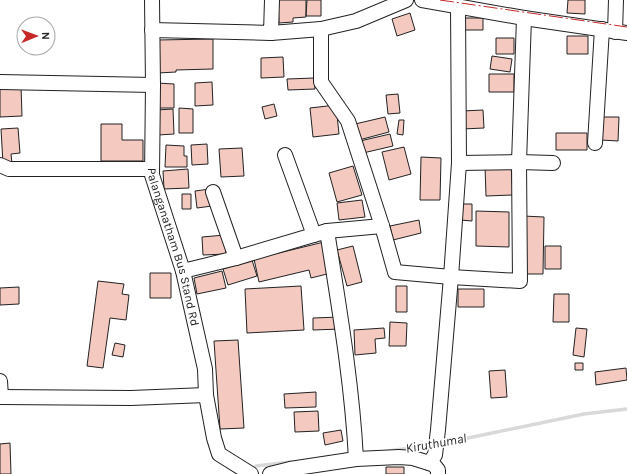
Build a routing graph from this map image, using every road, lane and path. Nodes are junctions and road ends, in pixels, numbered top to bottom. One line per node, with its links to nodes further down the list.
1 (152, 0): 9 (street, Palanganatham Bus Stand Rd)
2 (272, 0): 11 (street)
3 (406, 0): 8 (street)
4 (422, 0): 6 (street)
5 (616, 0): 10 (street)
6 (451, 4): 7 (street); 17 (street)
7 (524, 18): 10 (street); 16 (street)
8 (321, 29): 11 (street); 22 (street)
9 (152, 30): 11 (street); 13 (street, Palanganatham Bus Stand Rd)
10 (614, 31): 14 (street)
11 (271, 33)
12 (0, 82): 13 (street)
13 (153, 84): 20 (street, Palanganatham Bus Stand Rd)
14 (595, 143)
15 (285, 155): 23 (street)
16 (519, 162): 17 (street); 18 (street); 26 (street)
17 (459, 163): 26 (street)
18 (553, 163)
19 (0, 165): 20 (street)
20 (152, 169): 25 (street, Palanganatham Bus Stand Rd)
21 (214, 192): 24 (street)
22 (382, 226): 23 (street); 26 (street)
23 (321, 233): 24 (street); 30 (street)
24 (236, 258): 25 (street)
25 (183, 271): 28 (street, Palanganatham Bus Stand Rd)
26 (451, 277): 31 (street)
27 (0, 381): 29 (street)
28 (206, 395): 29 (street); 32 (street, Palanganatham Bus Stand Rd)
29 (1, 397)
30 (356, 459): 31 (street); 33 (street)
31 (432, 459): 34 (street)
32 (251, 474)
33 (270, 474)
34 (438, 474)

